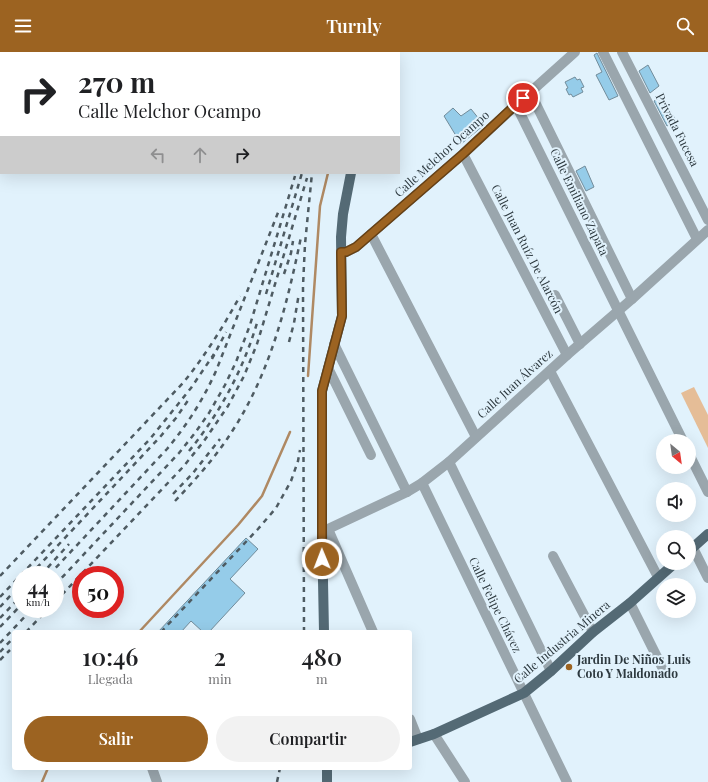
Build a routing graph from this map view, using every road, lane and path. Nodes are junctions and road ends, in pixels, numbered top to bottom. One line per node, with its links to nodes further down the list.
1 (575, 52): 4 (street, Calle Melchor Ocampo)
2 (603, 52): 11 (street)
3 (622, 52): 8 (street, Privada Fucesa)
4 (530, 92): 5 (street, Calle Melchor Ocampo); 14 (street)
5 (516, 104): 6 (street, Calle Melchor Ocampo); 15 (street, Calle Emiliano Zapata)
6 (463, 154): 10 (street, Calle Melchor Ocampo); 18 (street, Calle Juan Ruíz De Alarcón)
7 (351, 174): 12 (main road)
8 (708, 220)
9 (708, 230): 11 (street, Calle Juan Álvarez)
10 (371, 234): 12 (street, Calle Melchor Ocampo); 22 (street)
11 (698, 240): 14 (street, Calle Juan Álvarez)
12 (341, 252): 16 (main road)
13 (555, 295): 17 (street)
14 (632, 299): 15 (street, Calle Juan Álvarez)
15 (618, 311): 17 (street, Calle Juan Álvarez); 21 (street, Calle Emiliano Zapata)
16 (334, 344): 19 (main road); 27 (street)
17 (580, 344): 18 (street, Calle Juan Álvarez)
18 (567, 356): 20 (street, Calle Juan Álvarez)
19 (328, 368): 23 (street); 29 (main road)
20 (550, 371): 22 (street, Calle Juan Álvarez); 35 (street)
21 (680, 434)
22 (476, 437): 24 (street, Calle Juan Álvarez)
23 (371, 455)
24 (449, 462): 26 (street, Calle Juan Álvarez); 42 (street)
25 (696, 468): 28 (street)
26 (422, 483): 27 (street, Calle Juan Álvarez); 43 (street, Calle Felipe Chávez)
27 (407, 492): 29 (street, Calle Juan Álvarez)
28 (708, 492)
29 (325, 529): 38 (main road); 39 (street)
30 (708, 534): 31 (main road)
31 (696, 545)
32 (553, 556): 40 (street)
33 (696, 558): 36 (street)
34 (666, 570): 35 (main road, Calle Industria Minera)
35 (658, 577): 37 (main road, Calle Industria Minera)
36 (708, 578)
37 (630, 602): 40 (main road, Calle Industria Minera); 41 (street)
38 (324, 630)
39 (372, 630)
40 (593, 632): 42 (main road, Calle Industria Minera)
41 (662, 667)
42 (551, 671): 43 (main road, Calle Industria Minera)
43 (524, 693): 45 (main road, Calle Industria Minera); 52 (street, Calle Felipe Chávez)
44 (412, 730): 46 (street)
45 (434, 734): 46 (main road, Calle Industria Minera); 51 (street)
46 (414, 741)
47 (153, 770): 49 (street)
48 (329, 770): 50 (main road)
49 (157, 782)
50 (327, 782)
51 (465, 782)
52 (568, 782)

